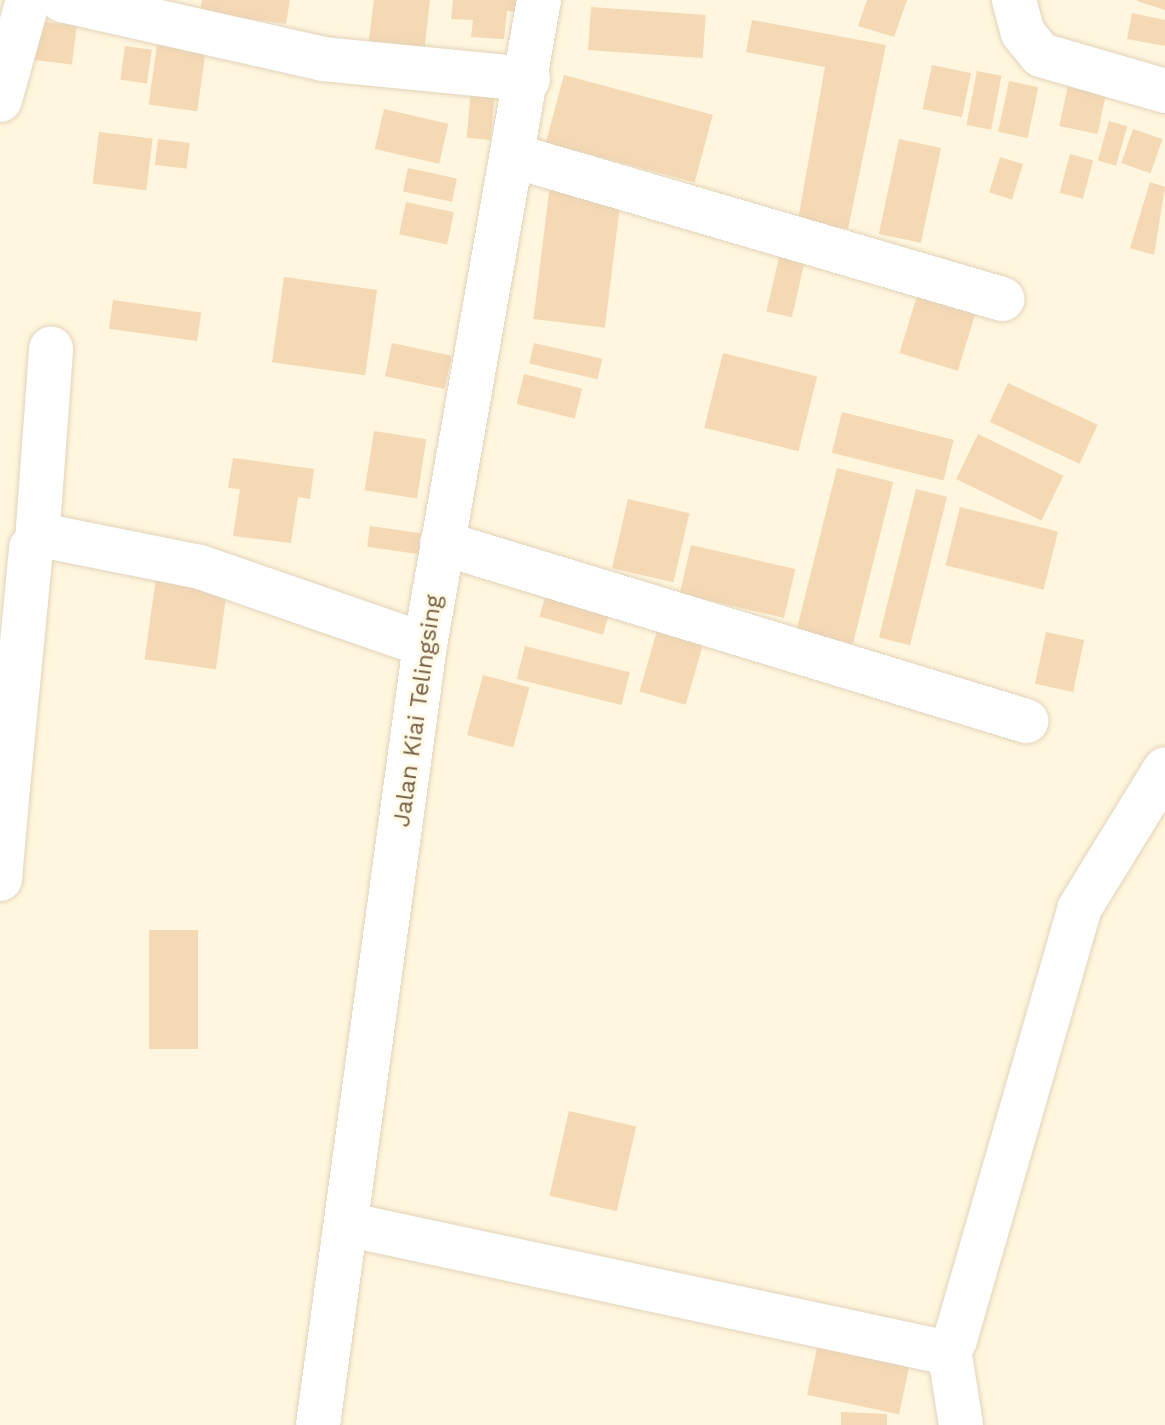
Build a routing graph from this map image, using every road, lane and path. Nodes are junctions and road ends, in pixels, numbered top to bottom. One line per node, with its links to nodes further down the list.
1 (28, 0): 8 (street)
2 (62, 0): 5 (street)
3 (539, 0): 6 (street, Jalan Kiai Telingsing)
4 (1014, 0): 7 (street)
5 (133, 8): 6 (street)
6 (528, 79): 9 (street, Jalan Kiai Telingsing)
7 (1165, 91)
8 (0, 100)
9 (514, 156): 10 (street); 13 (street, Jalan Kiai Telingsing)
10 (1002, 299)
11 (51, 349): 12 (street)
12 (37, 541): 14 (street); 17 (street)
13 (442, 543): 14 (street, Jalan Kiai Telingsing); 15 (street)
14 (425, 645): 19 (street, Jalan Kiai Telingsing)
15 (1026, 721)
16 (1165, 769): 20 (street)
17 (4, 788): 18 (street)
18 (0, 879)
19 (350, 1225): 20 (street); 21 (street, Jalan Kiai Telingsing)
20 (949, 1349): 22 (street)
21 (318, 1425)
22 (961, 1425)

